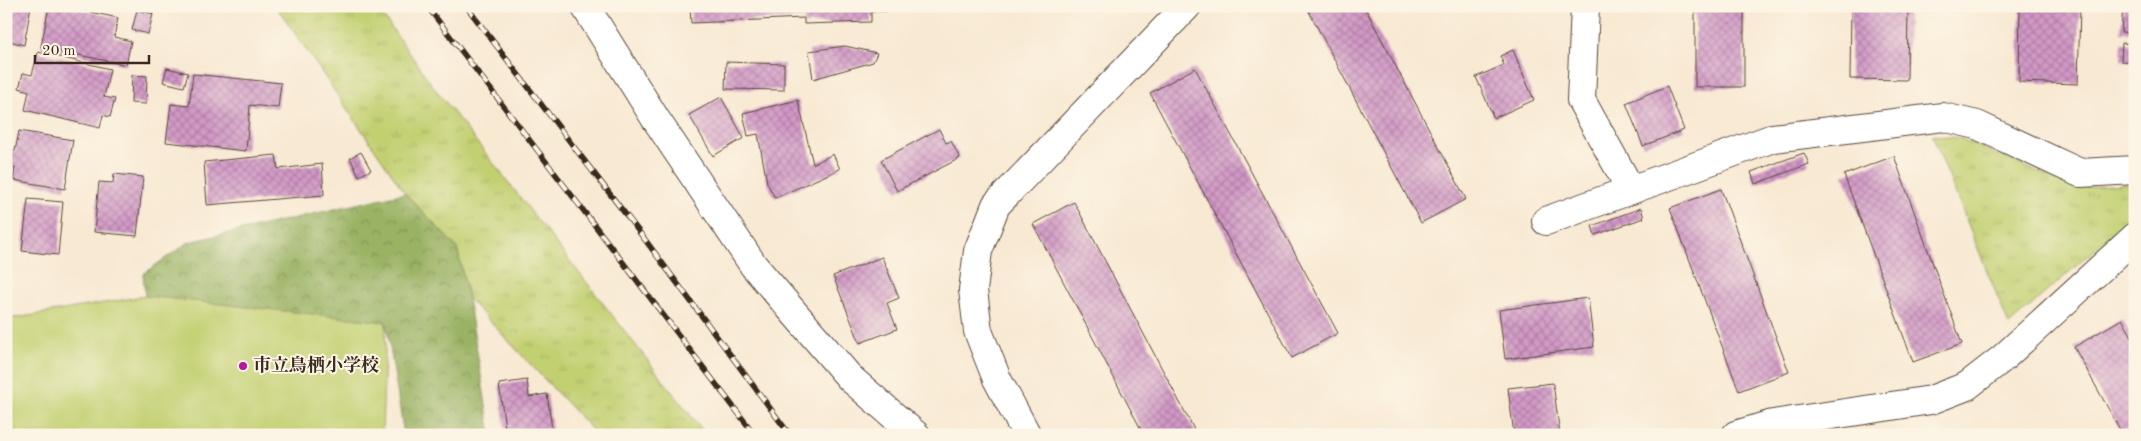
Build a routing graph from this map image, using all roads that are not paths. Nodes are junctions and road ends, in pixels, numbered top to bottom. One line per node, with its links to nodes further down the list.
1 (585, 6): 8 (street)
2 (1187, 6): 9 (street)
3 (1585, 6): 5 (street)
4 (2135, 170): 5 (street)
5 (1631, 190): 6 (street)
6 (1546, 221)
7 (2135, 237): 10 (street)
8 (916, 435)
9 (1027, 435)
10 (1736, 435)

